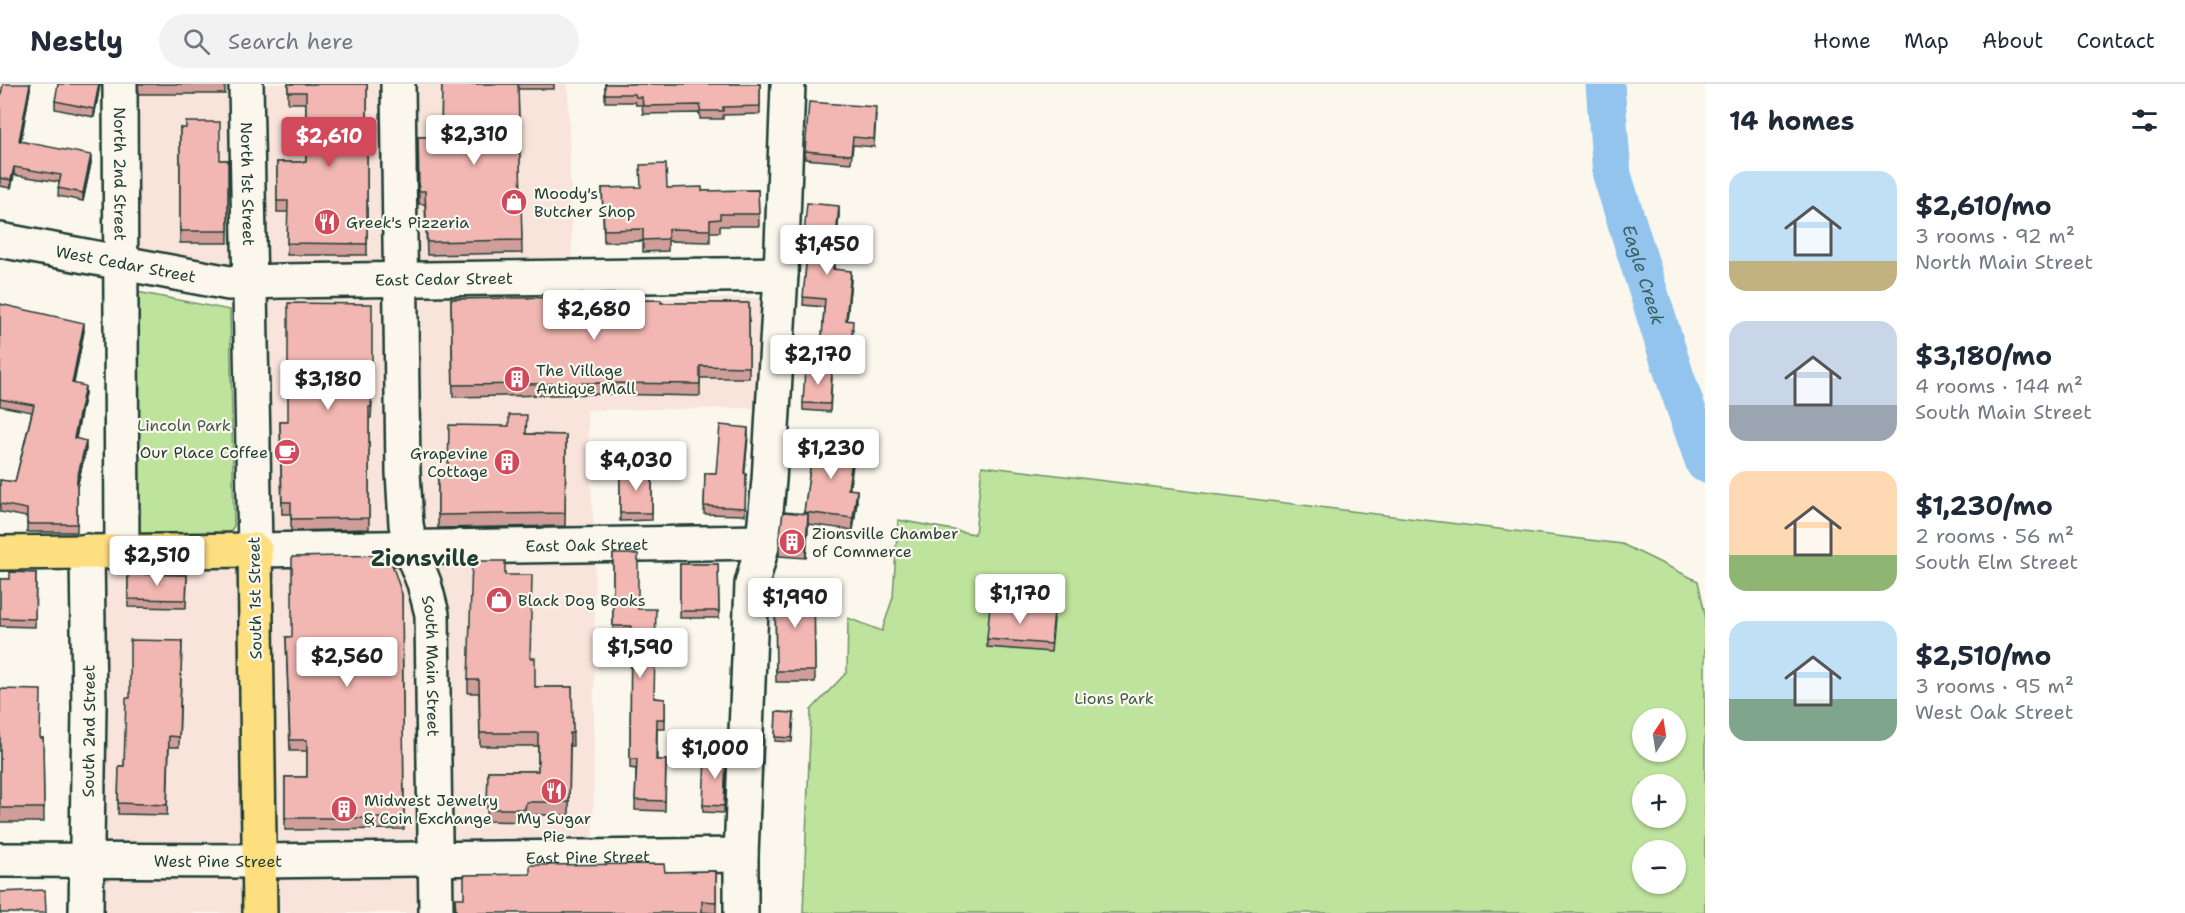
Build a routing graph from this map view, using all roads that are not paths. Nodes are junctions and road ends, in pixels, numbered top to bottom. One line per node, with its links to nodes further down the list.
1 (120, 84): 6 (street, North 2nd Street)
2 (246, 84): 9 (street, North 1st Street)
3 (398, 84): 8 (street, South Main Street)
4 (788, 84): 7 (street)
5 (0, 240): 6 (street, West Cedar Street)
6 (121, 265): 9 (street, West Cedar Street); 14 (street)
7 (781, 274): 8 (street, East Cedar Street); 10 (street)
8 (399, 279): 9 (street, East Cedar Street); 11 (street, South Main Street)
9 (250, 284): 12 (street, South 1st Street)
10 (763, 542): 11 (street, East Oak Street); 16 (street)
11 (410, 548): 12 (street, East Oak Street); 17 (street, South Main Street)
12 (255, 550): 14 (main road); 20 (main road, South 1st Street)
13 (87, 551): 14 (main road); 15 (main road); 19 (street, South 2nd Street)
14 (122, 551)
15 (0, 553)
16 (741, 855): 17 (street, East Pine Street); 24 (street)
17 (435, 858): 20 (street, West Pine Street); 23 (street, South Main Street)
18 (0, 860): 19 (street, West Pine Street)
19 (87, 860): 20 (street, West Pine Street); 21 (street, South 2nd Street)
20 (260, 861): 22 (main road, South 1st Street)
21 (86, 913)
22 (260, 913)
23 (436, 913)
24 (741, 913)

